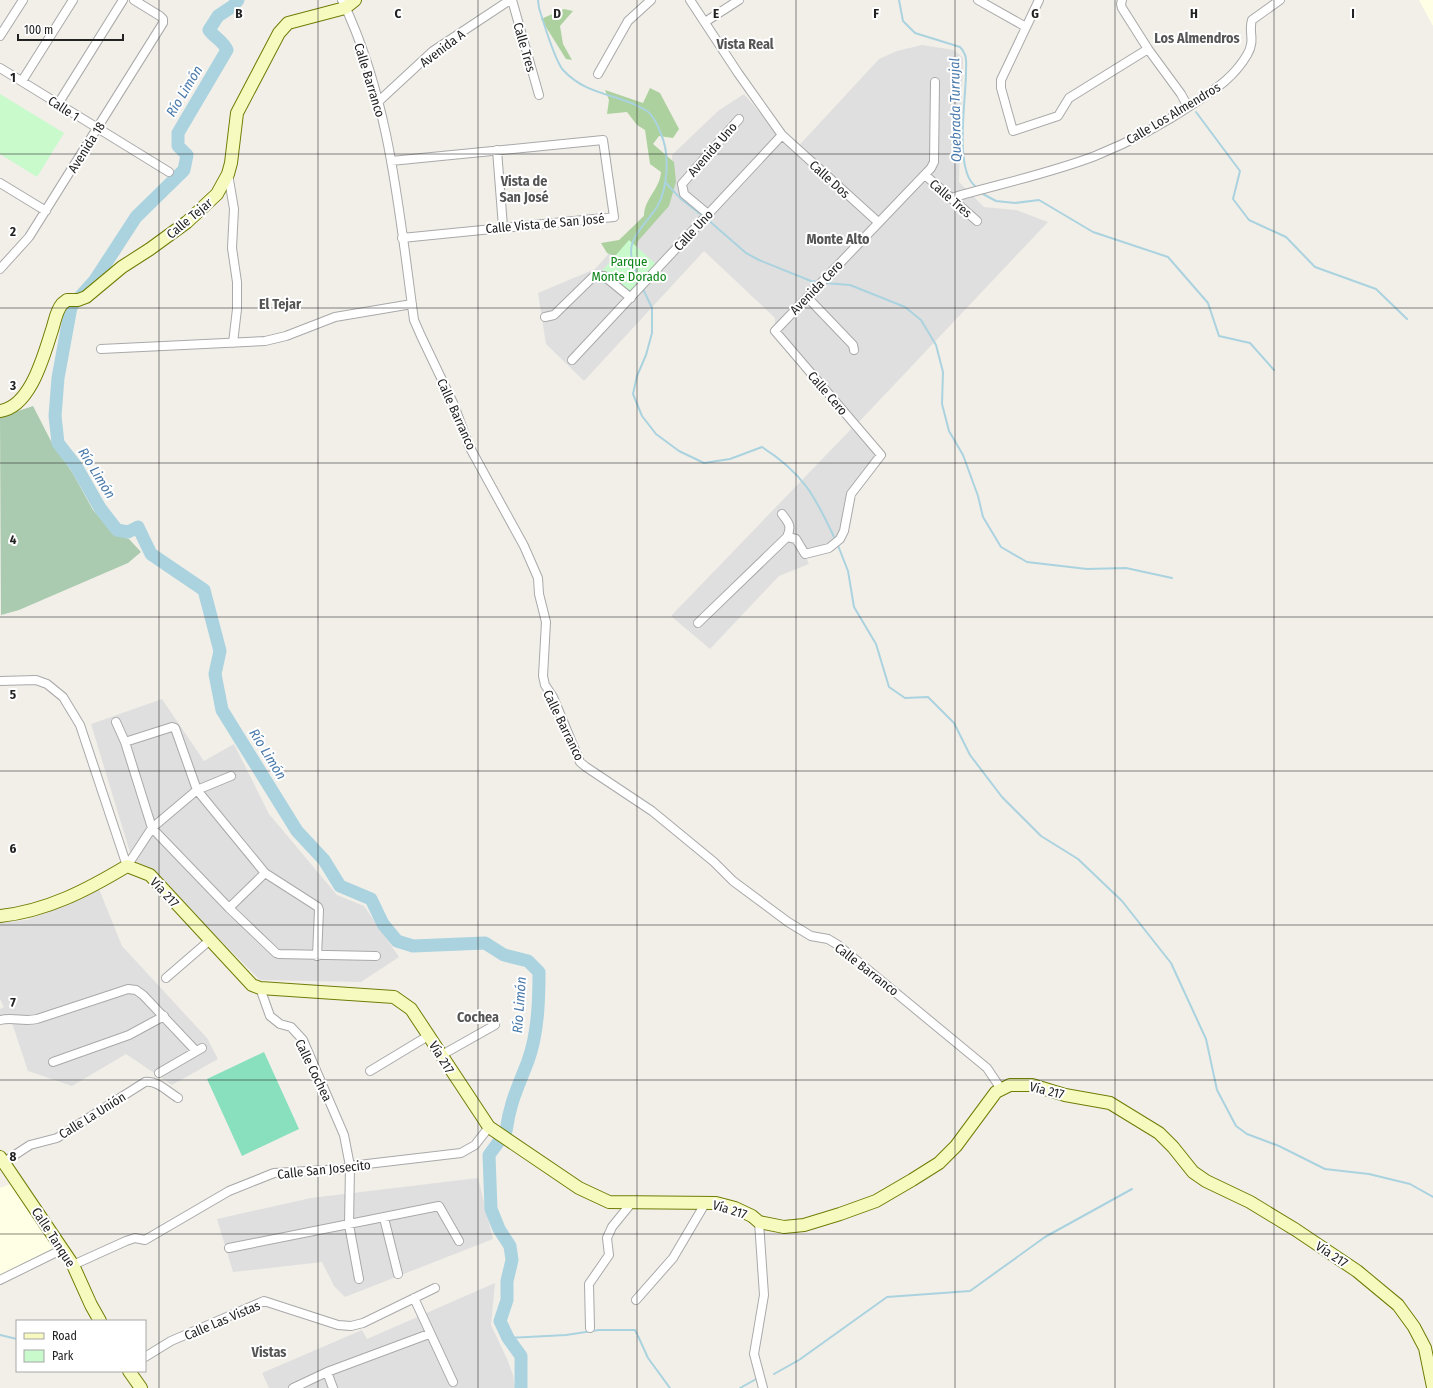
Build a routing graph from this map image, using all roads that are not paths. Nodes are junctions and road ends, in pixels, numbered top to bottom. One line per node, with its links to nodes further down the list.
1 (23, 0): 17 (street)
2 (73, 0): 21 (street)
3 (123, 0): 25 (street)
4 (134, 0): 28 (street, Avenida 18)
5 (355, 0): 14 (main road)
6 (511, 0): 23 (street, Calle Tres); 24 (street, Avenida A)
7 (651, 0): 20 (street)
8 (690, 0): 15 (street, Calle Dos)
9 (739, 0): 15 (street)
10 (978, 0): 16 (street)
11 (1039, 0): 16 (street)
12 (1122, 0): 18 (street)
13 (1280, 0): 26 (street, Calle Los Almendros)
14 (343, 4): 24 (street, Calle Barranco); 33 (main road, Calle Tejar)
15 (705, 22): 29 (street, Calle Dos)
16 (1026, 27): 18 (street)
17 (0, 36)
18 (1148, 49): 26 (street)
19 (0, 68): 21 (street, Calle 1)
20 (598, 74)
21 (22, 81): 25 (street, Calle 1)
22 (935, 82): 34 (street, Avenida Cero)
23 (539, 95)
24 (379, 101): 31 (street, Calle Barranco)
25 (58, 104): 28 (street, Calle 1)
26 (1188, 107): 36 (street, Calle Los Almendros)
27 (739, 119): 38 (street, Avenida Uno)
28 (97, 129): 32 (street, Calle 1); 37 (street, Avenida 18)
29 (782, 135): 38 (street, Calle Uno); 40 (street, Calle Dos)
30 (497, 150): 31 (street, Calle Vista de San José); 41 (street); 41 (street, Calle Vista de San José)
31 (391, 161): 42 (street, Calle Barranco)
32 (169, 172)
33 (228, 174): 49 (street); 53 (main road, Calle Tejar)
34 (925, 175): 36 (street, Calle Tres); 40 (street, Avenida Cero)
35 (0, 184): 37 (street)
36 (951, 198): 39 (street, Calle Tres)
37 (46, 211): 43 (street, Avenida 18)
38 (708, 214): 45 (street, Calle Uno)
39 (977, 221)
40 (878, 222): 44 (street, Avenida Cero)
41 (503, 226): 42 (street, Calle Vista de San José)
42 (402, 238): 46 (street, Calle Barranco)
43 (0, 269)
44 (807, 297): 48 (street, Avenida Cero); 51 (street)
45 (631, 298): 47 (street); 52 (street, Calle Uno)
46 (412, 304): 49 (street); 80 (street, Calle Barranco)
47 (545, 317)
48 (775, 330): 55 (street, Calle Cero)
49 (233, 343): 50 (street)
50 (100, 349)
51 (854, 350)
52 (572, 360)
53 (0, 411)
54 (782, 514): 55 (street)
55 (787, 537): 56 (street)
56 (698, 622)
57 (0, 681): 63 (street)
58 (116, 722): 59 (street)
59 (125, 742): 61 (street); 62 (street)
60 (231, 776): 61 (street)
61 (197, 790): 62 (street); 64 (street)
62 (152, 828): 63 (street); 65 (street)
63 (127, 866): 66 (main road); 67 (main road, Vía 217)
64 (265, 873): 65 (street); 68 (street)
65 (229, 908): 68 (street)
66 (0, 916)
67 (210, 940): 70 (street); 71 (main road, Vía 217)
68 (317, 956): 69 (street)
69 (376, 956)
70 (166, 978)
71 (260, 988): 75 (main road, Vía 217); 84 (street, Calle Cochea)
72 (164, 1016): 73 (street); 77 (street); 79 (street)
73 (0, 1020)
74 (495, 1025): 76 (street)
75 (428, 1036): 76 (main road, Vía 217); 78 (street)
76 (440, 1056): 82 (main road, Vía 217)
77 (53, 1062)
78 (370, 1071)
79 (159, 1073)
80 (1001, 1088): 88 (main road, Vía 217); 107 (main road, Vía 217)
81 (178, 1098): 83 (street, Calle La Unión)
82 (489, 1127): 84 (street, Calle San Josecito); 85 (main road, Vía 217)
83 (2, 1160): 92 (main road, Calle Tanque)
84 (350, 1166): 89 (street, Calle Cochea); 93 (street, Calle San Josecito)
85 (633, 1202): 86 (main road, Vía 217); 101 (street)
86 (706, 1202): 88 (main road, Vía 217); 99 (street)
87 (384, 1218): 89 (street); 90 (street); 94 (street)
88 (759, 1222): 111 (street)
89 (349, 1225): 91 (street); 95 (street, Calle Cochea)
90 (459, 1241)
91 (228, 1248)
92 (63, 1249): 93 (main road, Calle Tanque); 96 (street)
93 (73, 1265): 100 (main road, Calle Tanque)
94 (398, 1274)
95 (359, 1279)
96 (0, 1280)
97 (435, 1288): 98 (street, Calle Las Vistas)
98 (414, 1298): 102 (street); 103 (street, Calle Las Vistas)
99 (636, 1300)
100 (100, 1320)
101 (590, 1328)
102 (429, 1334): 105 (street); 106 (street)
103 (146, 1356)
104 (130, 1372): 108 (main road)
105 (327, 1372): 109 (street); 110 (street)
106 (452, 1382)
107 (1433, 1387)
108 (141, 1388)
109 (293, 1388)
110 (333, 1388)
111 (763, 1388)

